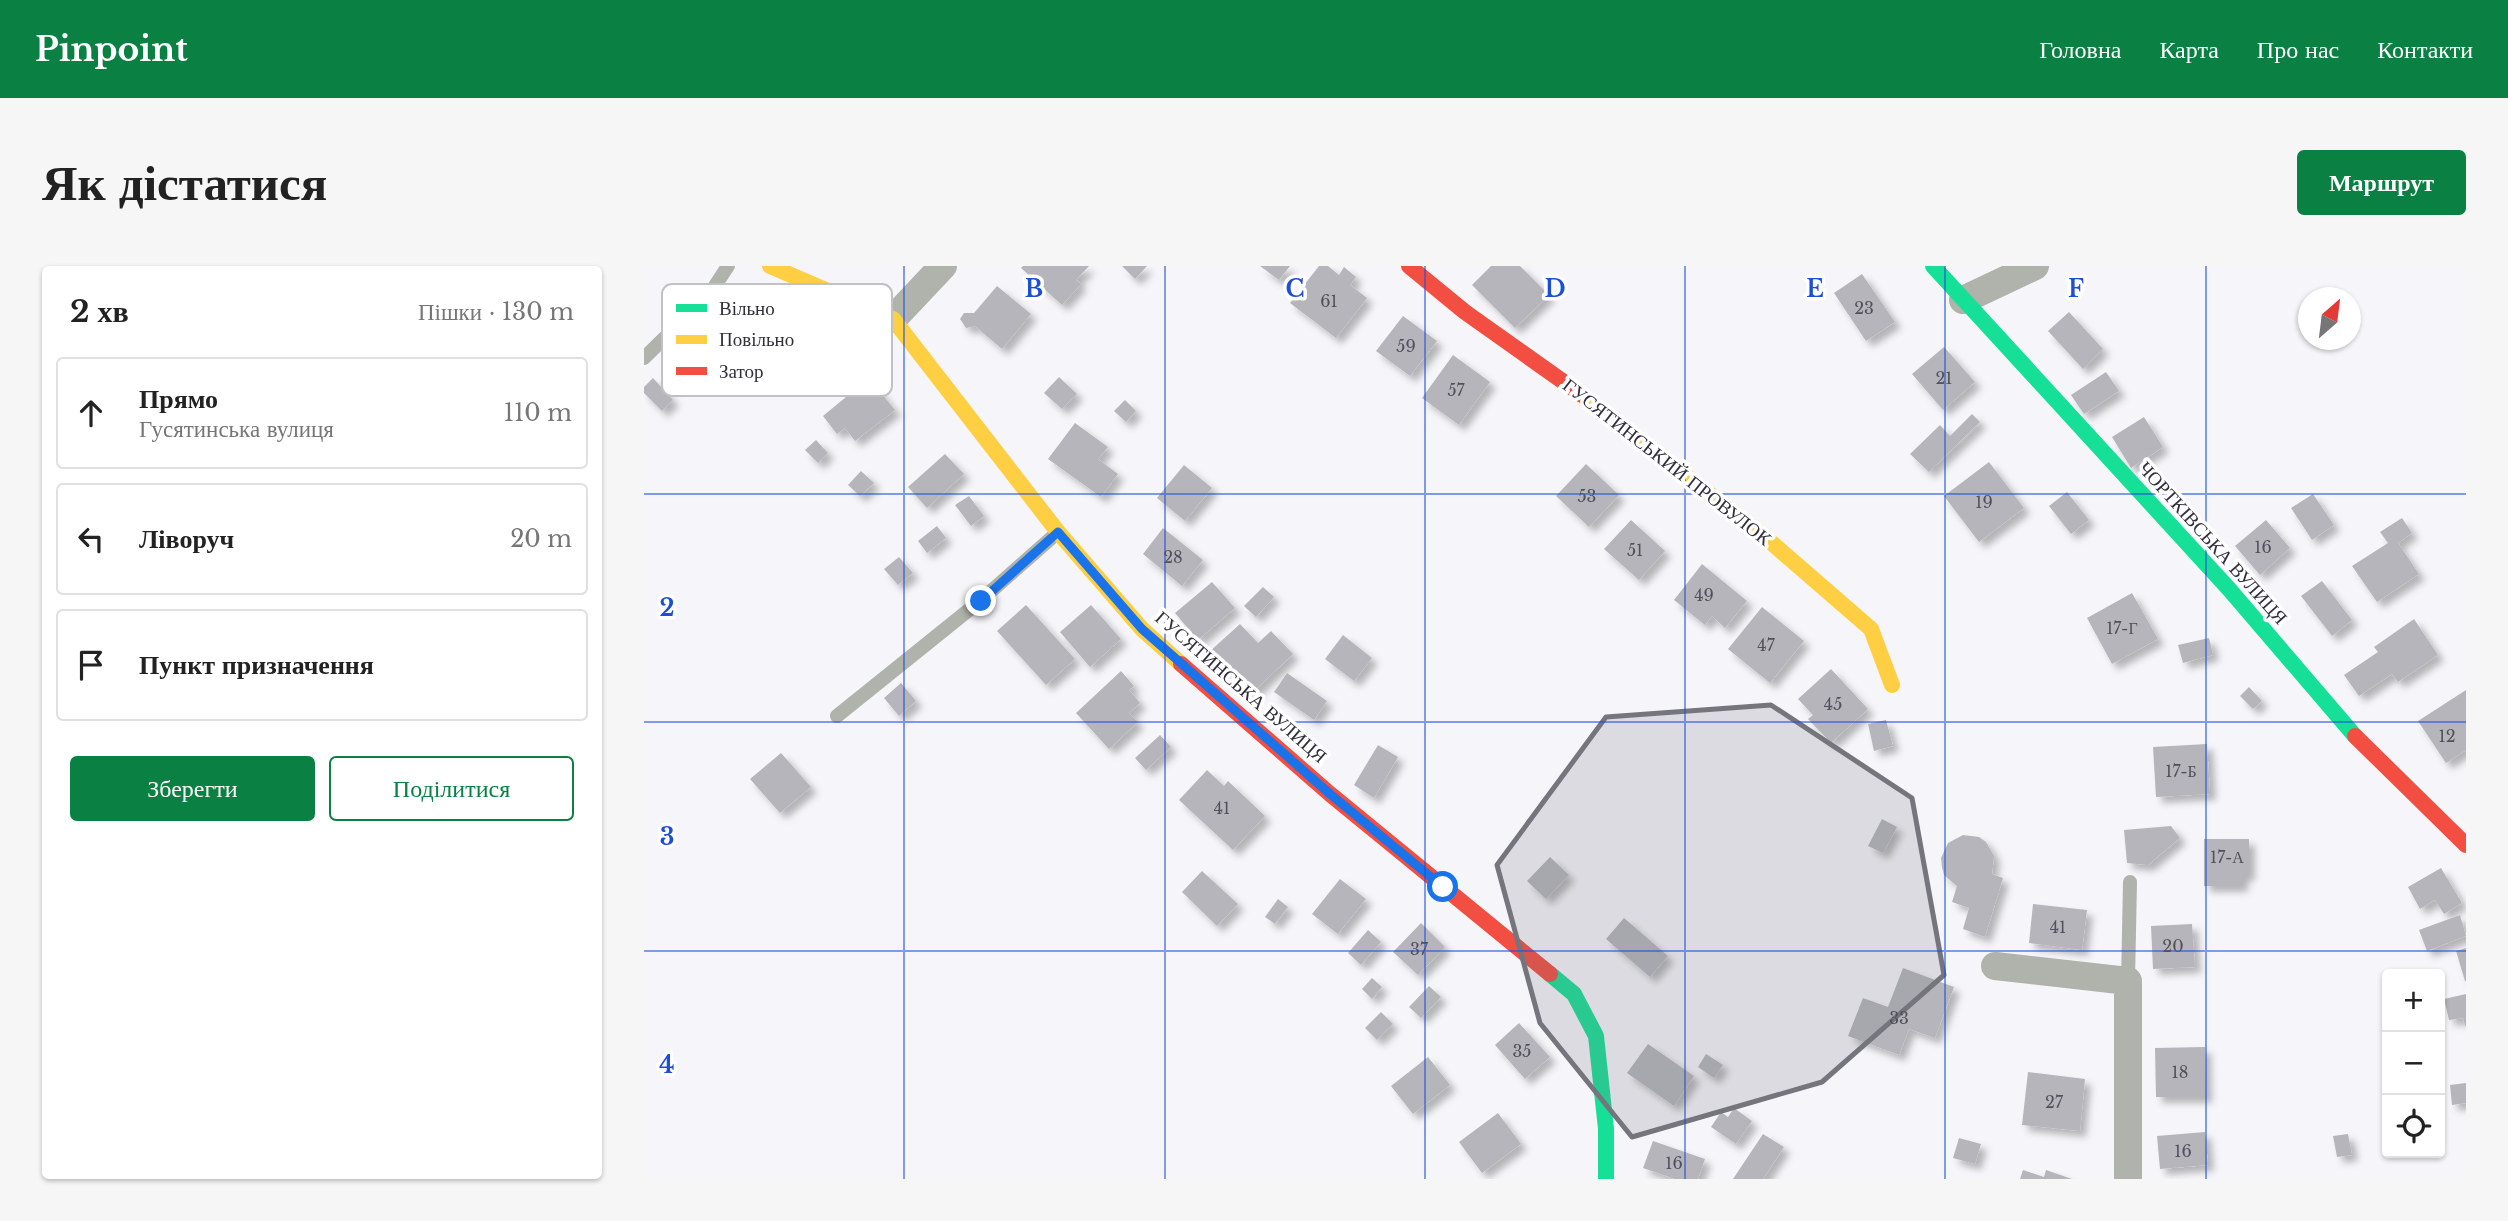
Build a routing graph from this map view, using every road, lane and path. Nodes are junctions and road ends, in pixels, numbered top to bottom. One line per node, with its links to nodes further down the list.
1 (728, 266): 7 (lane)
2 (770, 266): 8 (street, ГУСЯТИНСЬКА ВУЛИЦЯ)
3 (943, 266): 10 (street)
4 (1409, 266): 14 (street, ГУСЯТИНСЬКИЙ ПРОВУЛОК)
5 (1933, 266): 9 (street, ЧОРТКІВСЬКА ВУЛИЦЯ)
6 (2035, 266): 9 (street)
7 (716, 284)
8 (815, 284)
9 (1963, 300): 16 (street, ЧОРТКІВСЬКА ВУЛИЦЯ)
10 (893, 319): 13 (street, ГУСЯТИНСЬКА ВУЛИЦЯ)
11 (662, 340): 12 (lane)
12 (644, 358)
13 (1058, 532): 15 (lane); 20 (street, ГУСЯТИНСЬКА ВУЛИЦЯ)
14 (1892, 685)
15 (836, 716)
16 (2466, 845)
17 (2130, 882): 19 (lane)
18 (1995, 966): 19 (street)
19 (2128, 981): 21 (street)
20 (1606, 1179)
21 (2128, 1179)

